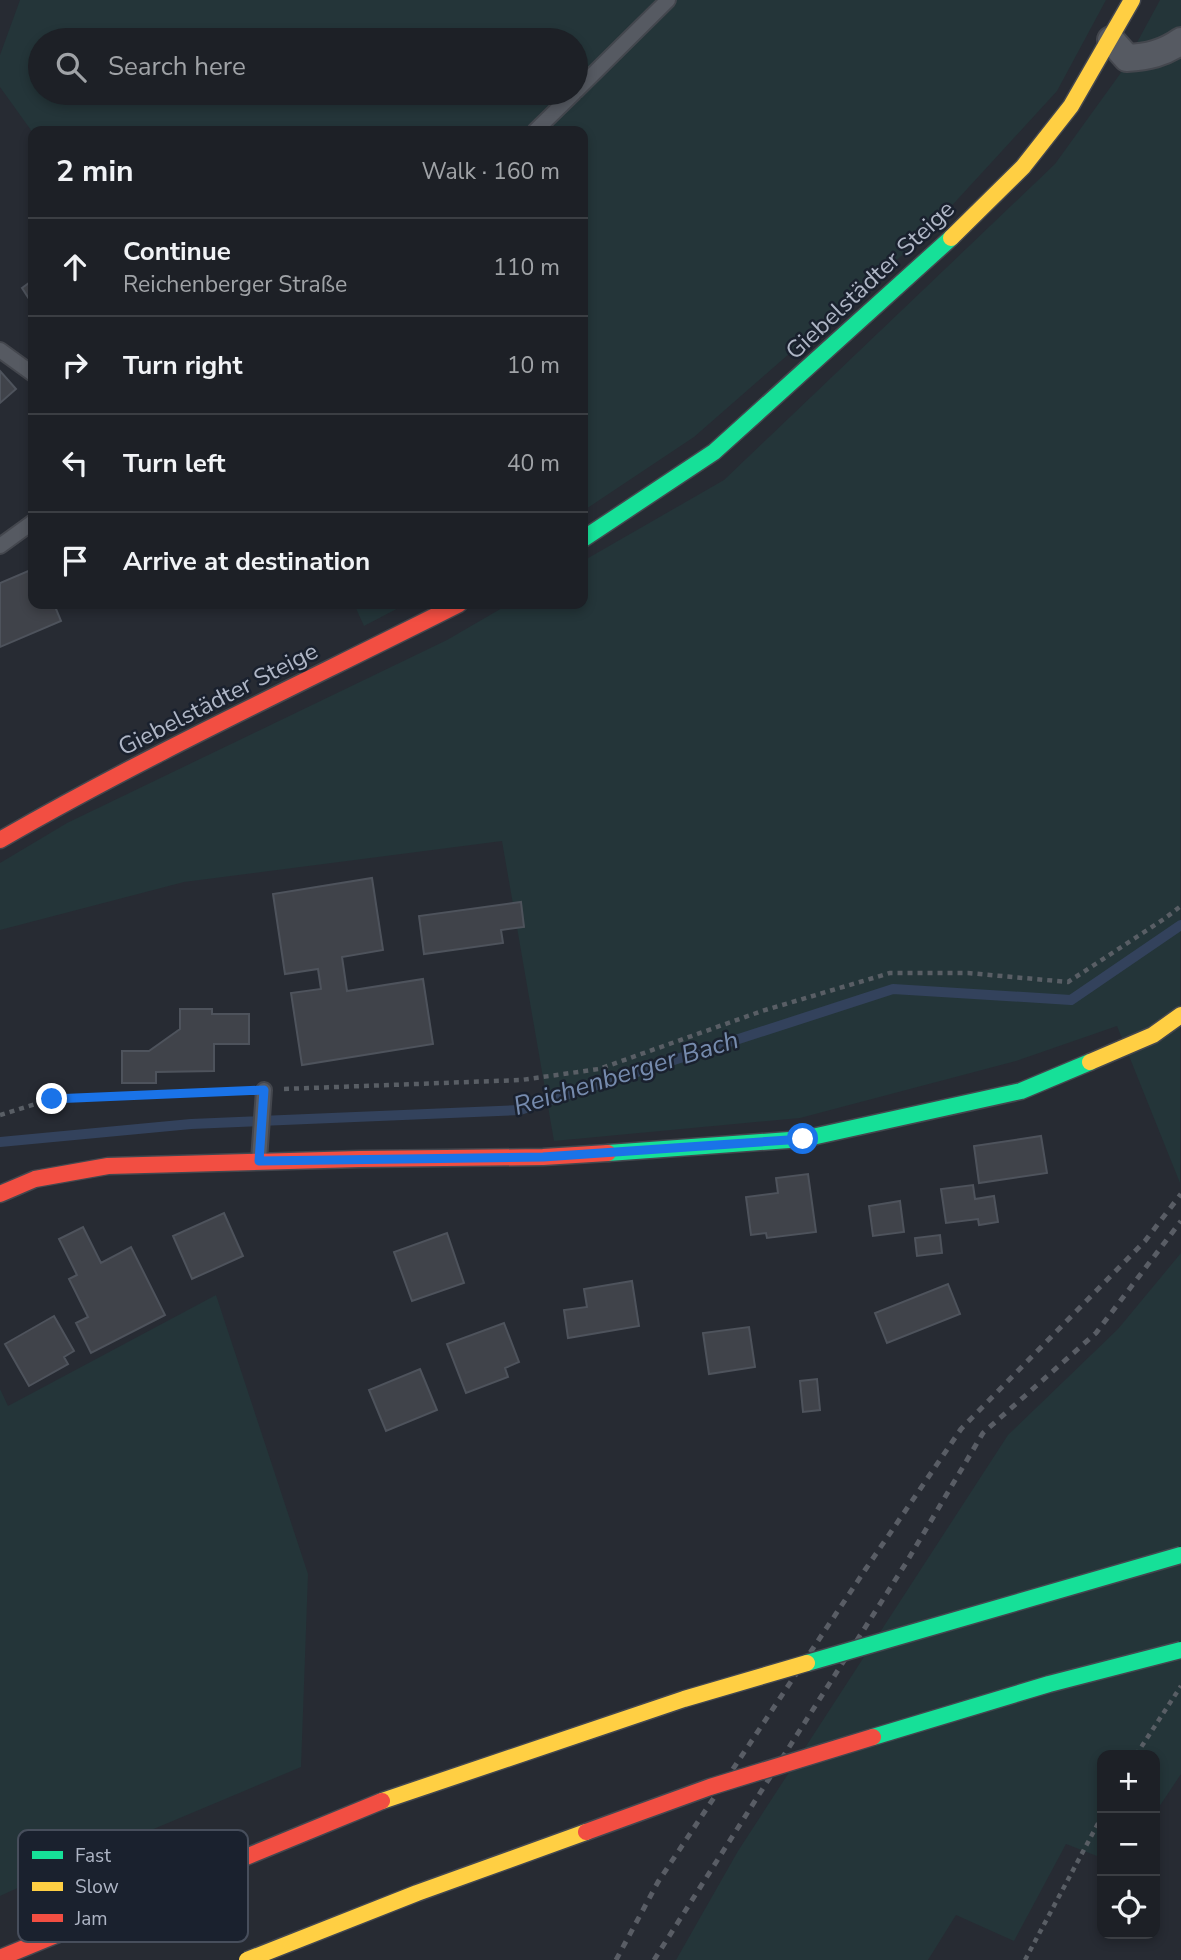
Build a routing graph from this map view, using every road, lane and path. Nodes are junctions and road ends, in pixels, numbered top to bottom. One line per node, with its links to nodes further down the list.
1 (668, 0): 5 (lane)
2 (1132, 0): 3 (main road, Giebelstädter Steige)
3 (1111, 40): 4 (street); 11 (main road, Giebelstädter Steige)
4 (1181, 41)
5 (588, 79)
6 (562, 105): 7 (lane)
7 (540, 126)
8 (0, 350): 9 (lane)
9 (28, 370)
10 (28, 526): 12 (lane)
11 (588, 536)
12 (0, 546)
13 (449, 609): 14 (main road, Giebelstädter Steige)
14 (0, 840)
15 (1181, 906): 17 (path)
16 (1181, 1015): 19 (main road)
17 (264, 1095): 18 (path); 19 (lane)
18 (0, 1115)
19 (259, 1161): 20 (main road)
20 (0, 1194)
21 (1181, 1555): 26 (main road, bridge)
22 (1181, 1650): 29 (main road, bridge)
23 (1181, 1685): 24 (path)
24 (1139, 1750)
25 (1097, 1825): 30 (path)
26 (248, 1855)
27 (39, 1942): 28 (main road, bridge)
28 (0, 1958)
29 (247, 1960)
30 (1026, 1960)

